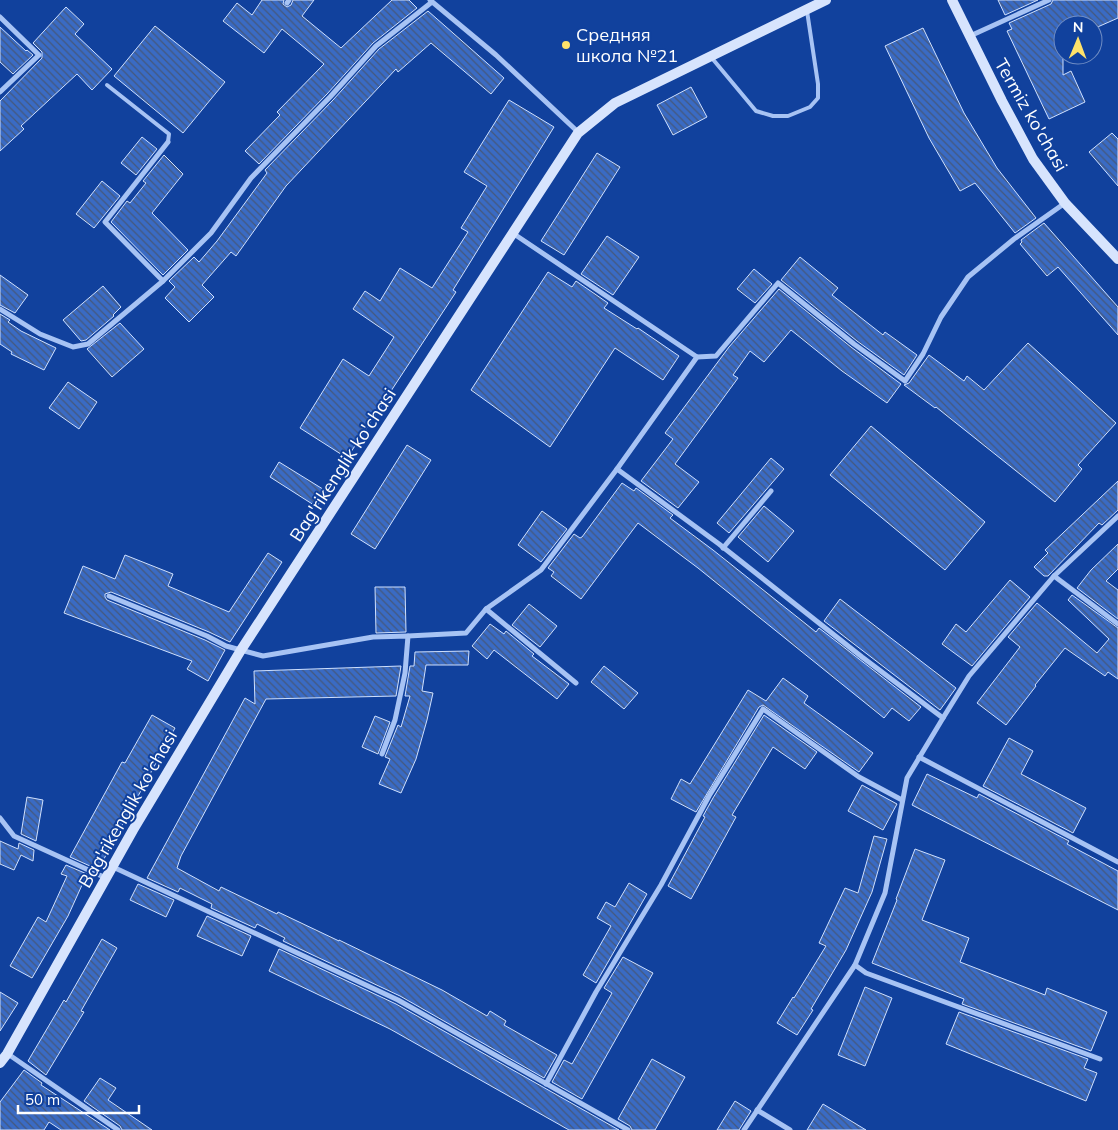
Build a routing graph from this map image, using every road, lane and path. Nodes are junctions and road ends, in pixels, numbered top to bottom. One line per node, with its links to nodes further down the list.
1 (826, 0): 5 (main road, Bag'rikenglik ko'chasi)
2 (952, 0): 7 (main road, Termiz ko'chasi)
3 (1049, 0): 7 (street)
4 (431, 1): 11 (street); 16 (street)
5 (807, 9): 8 (main road, Bag'rikenglik ko'chasi); 8 (lane)
6 (0, 17): 10 (street)
7 (970, 36): 13 (main road, Termiz ko'chasi)
8 (710, 56): 11 (main road, Bag'rikenglik ko'chasi)
9 (106, 85): 12 (lane)
10 (0, 92)
11 (578, 133): 14 (main road, Bag'rikenglik ko'chasi)
12 (168, 142): 16 (street)
13 (1065, 203): 15 (main road, Termiz ko'chasi); 18 (street)
14 (514, 234): 18 (street); 28 (main road, Bag'rikenglik ko'chasi)
15 (1118, 259)
16 (163, 281): 17 (street)
17 (0, 309)
18 (697, 357): 19 (street)
19 (617, 469): 22 (street); 25 (street)
20 (771, 491): 22 (street)
21 (1118, 516): 23 (street)
22 (723, 548): 30 (street)
23 (1054, 576): 26 (street); 30 (street)
24 (109, 596): 28 (street)
25 (486, 609): 27 (street); 29 (street)
26 (1118, 624)
27 (408, 636): 28 (street); 31 (street)
28 (241, 650): 36 (main road, Bag'rikenglik ko'chasi)
29 (576, 683)
30 (943, 718): 32 (street)
31 (382, 754)
32 (920, 757): 33 (street); 35 (street)
33 (902, 800): 38 (street); 42 (street)
34 (0, 818): 37 (street)
35 (1118, 862)
36 (112, 867): 37 (main road, Bag'rikenglik ko'chasi); 42 (street)
37 (106, 878): 39 (main road, Bag'rikenglik ko'chasi)
38 (855, 965): 40 (street); 43 (street)
39 (7, 1054): 41 (main road, Bag'rikenglik ko'chasi); 44 (street)
40 (1100, 1059)
41 (0, 1063)
42 (546, 1084): 45 (street)
43 (758, 1110): 46 (street); 47 (street)
44 (118, 1130)
45 (628, 1130)
46 (744, 1130)
47 (790, 1130)

